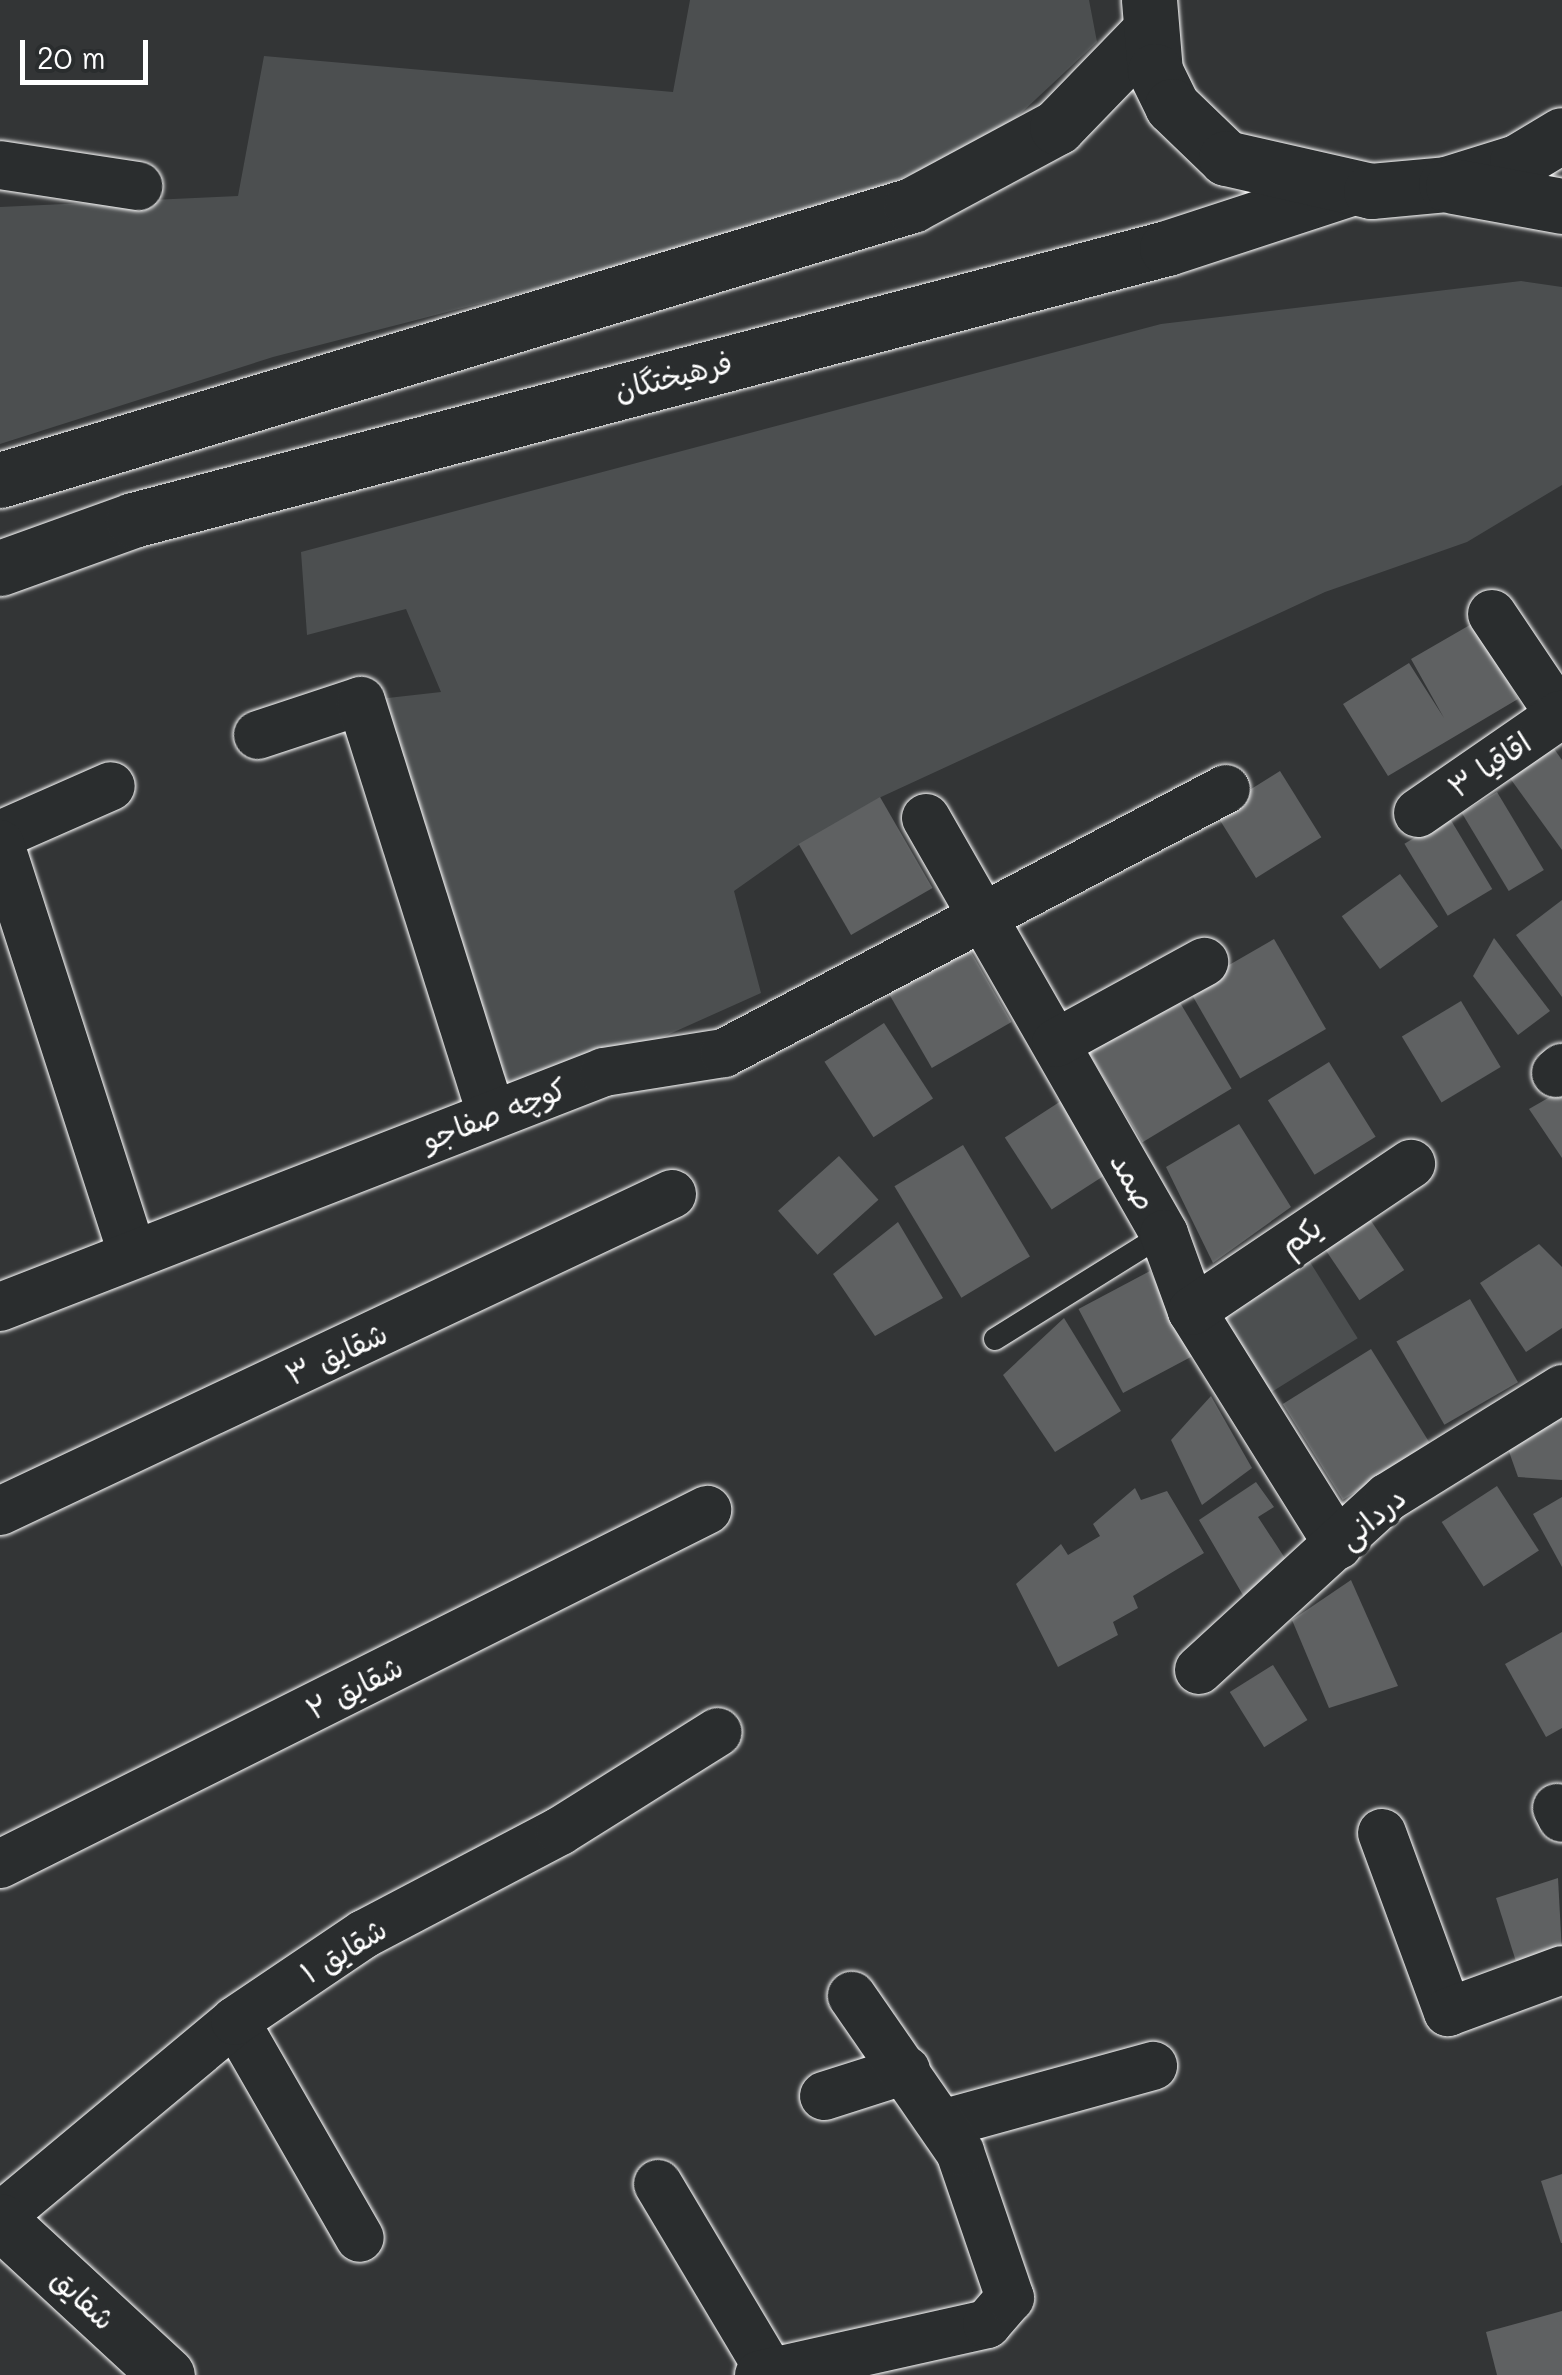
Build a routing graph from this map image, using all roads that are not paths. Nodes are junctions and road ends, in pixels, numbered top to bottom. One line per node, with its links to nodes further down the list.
1 (1148, 17): 6 (street); 8 (street)
2 (1562, 135): 4 (street)
3 (0, 165): 5 (street)
4 (1446, 184): 6 (street); 7 (street)
5 (138, 186)
6 (1348, 189): 9 (street, فرهیختگان)
7 (1562, 206)
8 (0, 480)
9 (0, 568)
10 (1492, 614): 11 (street)
11 (1561, 717): 15 (street, اقاقیا ۳)
12 (258, 735): 22 (street)
13 (111, 786): 17 (street)
14 (1226, 789): 19 (street, کوچه صفاجو)
15 (1418, 812)
16 (926, 818): 19 (street, صمد)
17 (0, 835)
18 (0, 844): 26 (street)
19 (982, 917): 21 (street, صمد); 22 (street, کوچه صفاجو)
20 (1204, 962): 21 (street)
21 (1056, 1043): 25 (street, صمد)
22 (492, 1114): 26 (street, کوچه صفاجو)
23 (1410, 1164): 28 (street, یکم)
24 (672, 1194): 32 (street, شقایق ۳)
25 (1164, 1234): 28 (street, صمد); 29 (lane)
26 (132, 1249): 27 (street, کوچه صفاجو)
27 (0, 1306)
28 (1192, 1311): 33 (street, صمد)
29 (994, 1339)
30 (1562, 1389): 33 (street, دردانی)
31 (708, 1510): 37 (street, شقایق ۲)
32 (0, 1512)
33 (1338, 1545): 34 (street, دردانی)
34 (1200, 1670)
35 (718, 1732): 40 (street, شقایق ۱)
36 (1382, 1834): 38 (street)
37 (0, 1864)
38 (1562, 1970)
39 (852, 1996): 42 (street)
40 (234, 2022): 46 (street, شقایق ۱); 47 (street)
41 (1153, 2066): 44 (street)
42 (906, 2070): 43 (street); 44 (street)
43 (824, 2096)
44 (942, 2124): 48 (street)
45 (658, 2184): 48 (street)
46 (0, 2219): 49 (street, شقایق)
47 (360, 2238)
48 (764, 2373)
49 (167, 2375)

